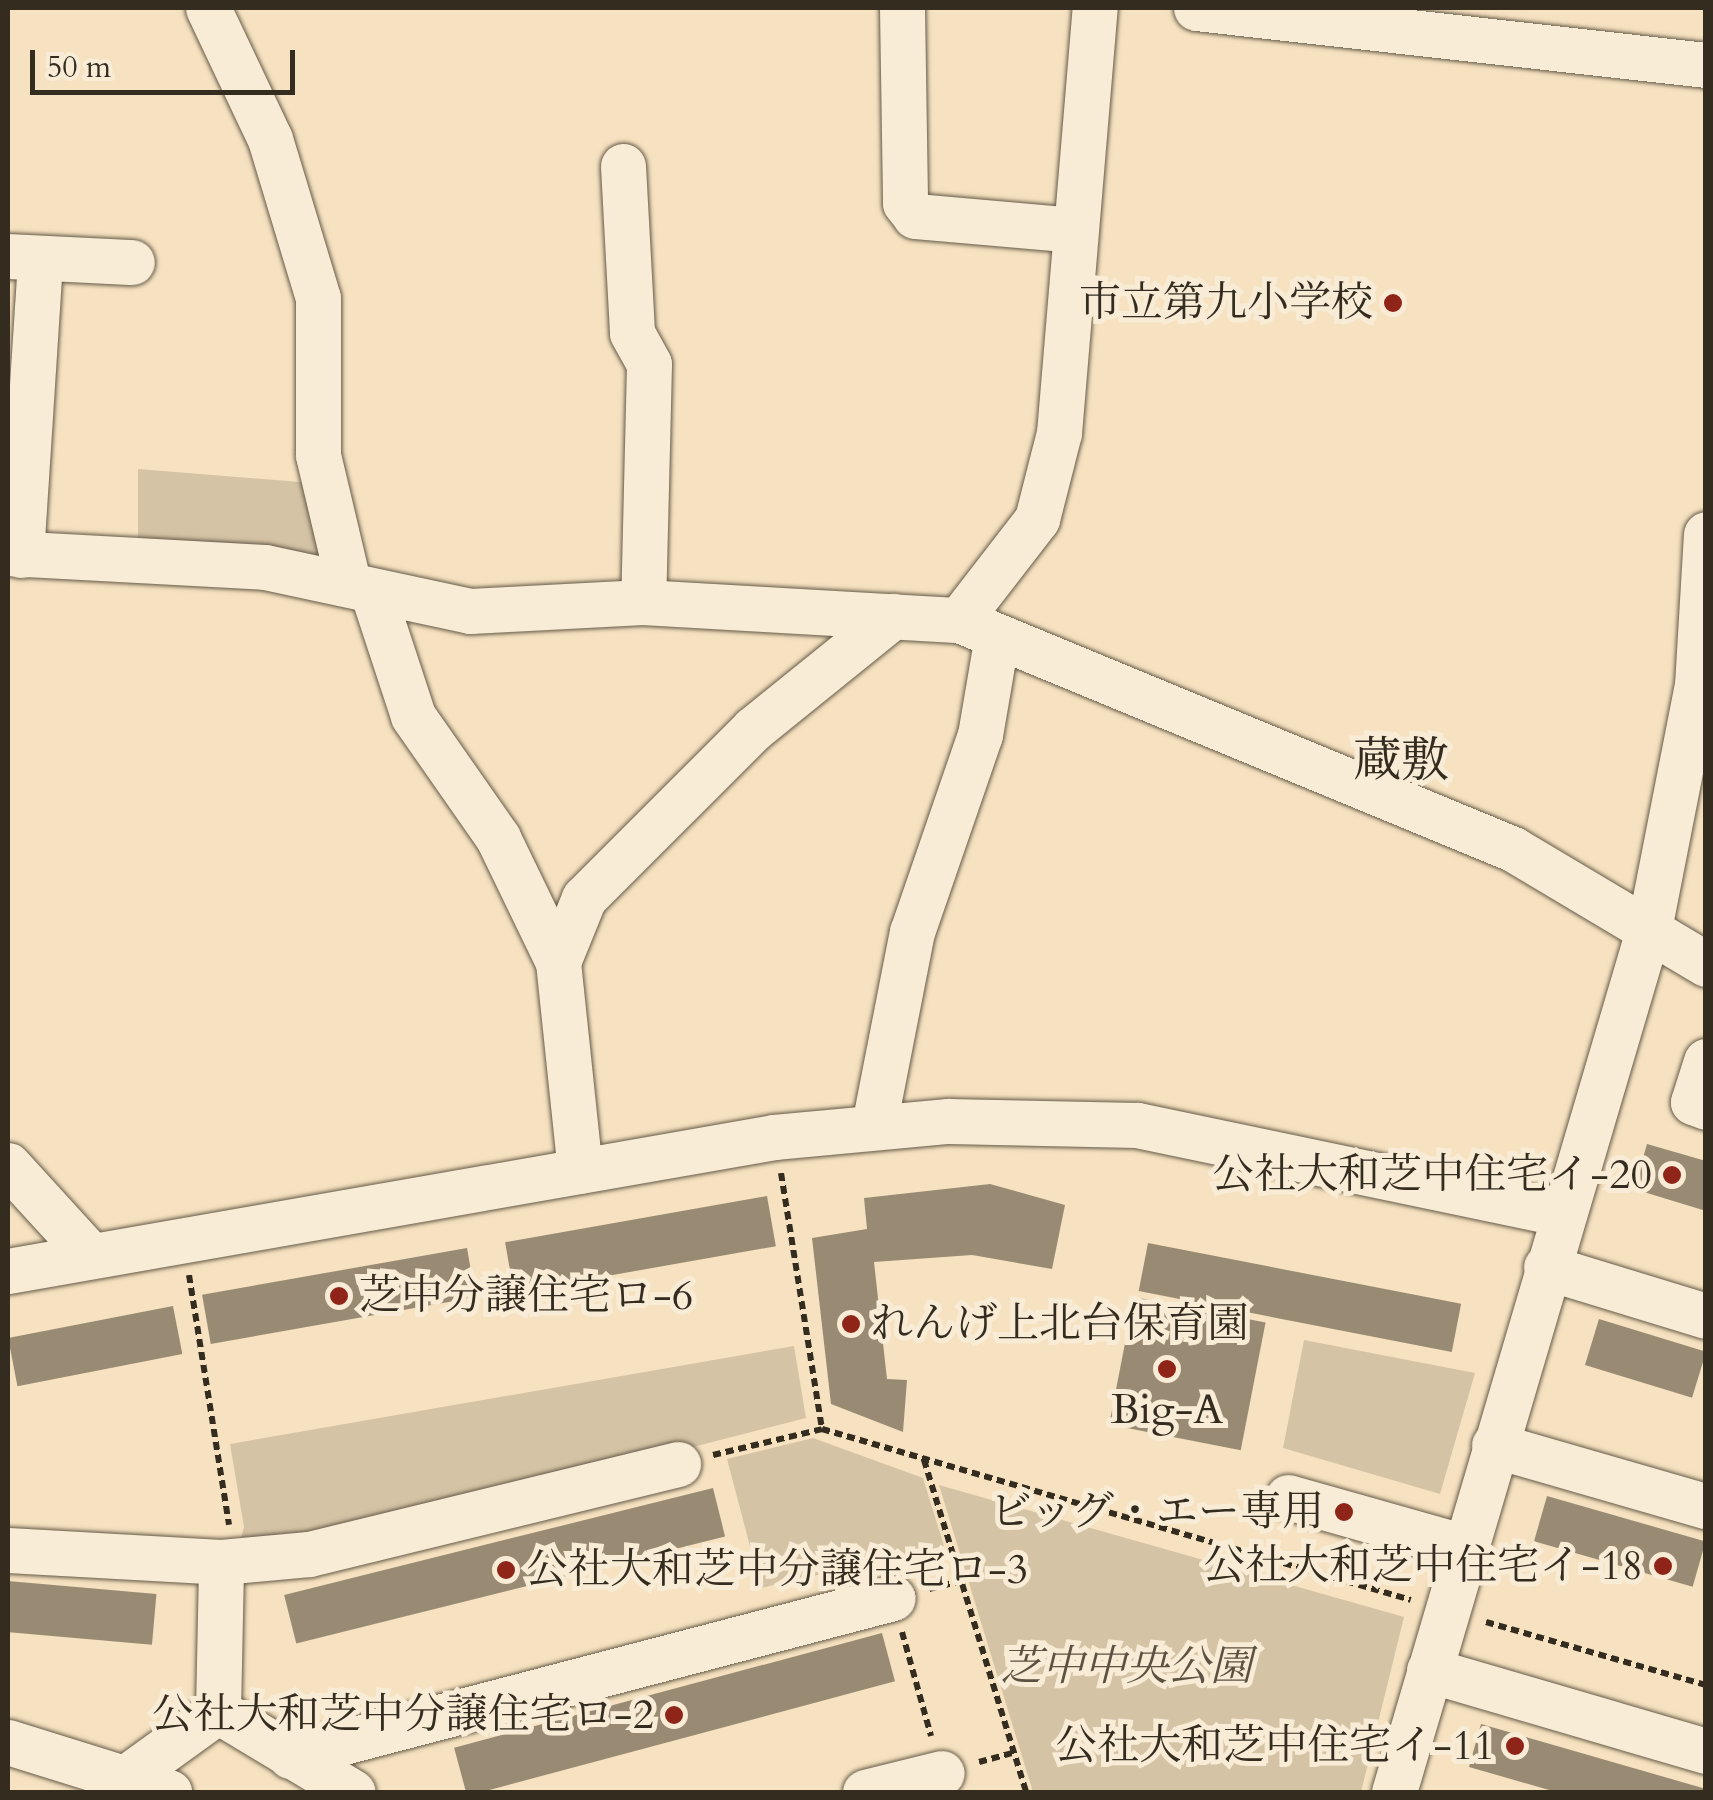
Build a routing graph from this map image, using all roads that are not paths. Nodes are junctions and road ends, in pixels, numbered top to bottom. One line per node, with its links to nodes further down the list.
1 (208, 8): 12 (street)
2 (902, 8): 7 (street)
3 (1095, 8): 7 (street)
4 (1196, 8): 5 (street)
5 (1706, 65)
6 (623, 166): 13 (street)
7 (1074, 230): 15 (street)
8 (24, 258): 9 (street); 11 (street)
9 (132, 262)
10 (1706, 534): 16 (street)
11 (14, 554): 12 (street)
12 (361, 588): 13 (street); 18 (street)
13 (643, 602): 14 (street)
14 (893, 616): 15 (street); 18 (street)
15 (978, 628): 17 (street); 22 (street)
16 (1698, 730): 17 (street)
17 (1650, 924): 19 (street); 25 (street)
18 (558, 962): 24 (street)
19 (1706, 964)
20 (1706, 1061): 21 (street)
21 (1706, 1107)
22 (874, 1125): 24 (street); 25 (street)
23 (8, 1165): 26 (street)
24 (580, 1171): 26 (street)
25 (1562, 1214): 27 (street)
26 (91, 1256): 28 (street)
27 (1546, 1267): 29 (street); 30 (street)
28 (8, 1271)
29 (1706, 1316)
30 (1494, 1446): 33 (street); 34 (street)
31 (678, 1464): 36 (street)
32 (1288, 1496): 34 (street)
33 (1706, 1506)
34 (1465, 1547): 38 (street)
35 (8, 1550): 36 (street)
36 (228, 1561): 39 (street)
37 (893, 1598): 42 (street)
38 (1429, 1670): 41 (street); 48 (street)
39 (218, 1712): 42 (street); 44 (street)
40 (8, 1742): 44 (street)
41 (1706, 1751)
42 (290, 1756): 46 (street)
43 (942, 1772): 47 (street)
44 (128, 1776): 45 (street)
45 (170, 1792)
46 (352, 1792)
47 (866, 1792)
48 (1394, 1792)

